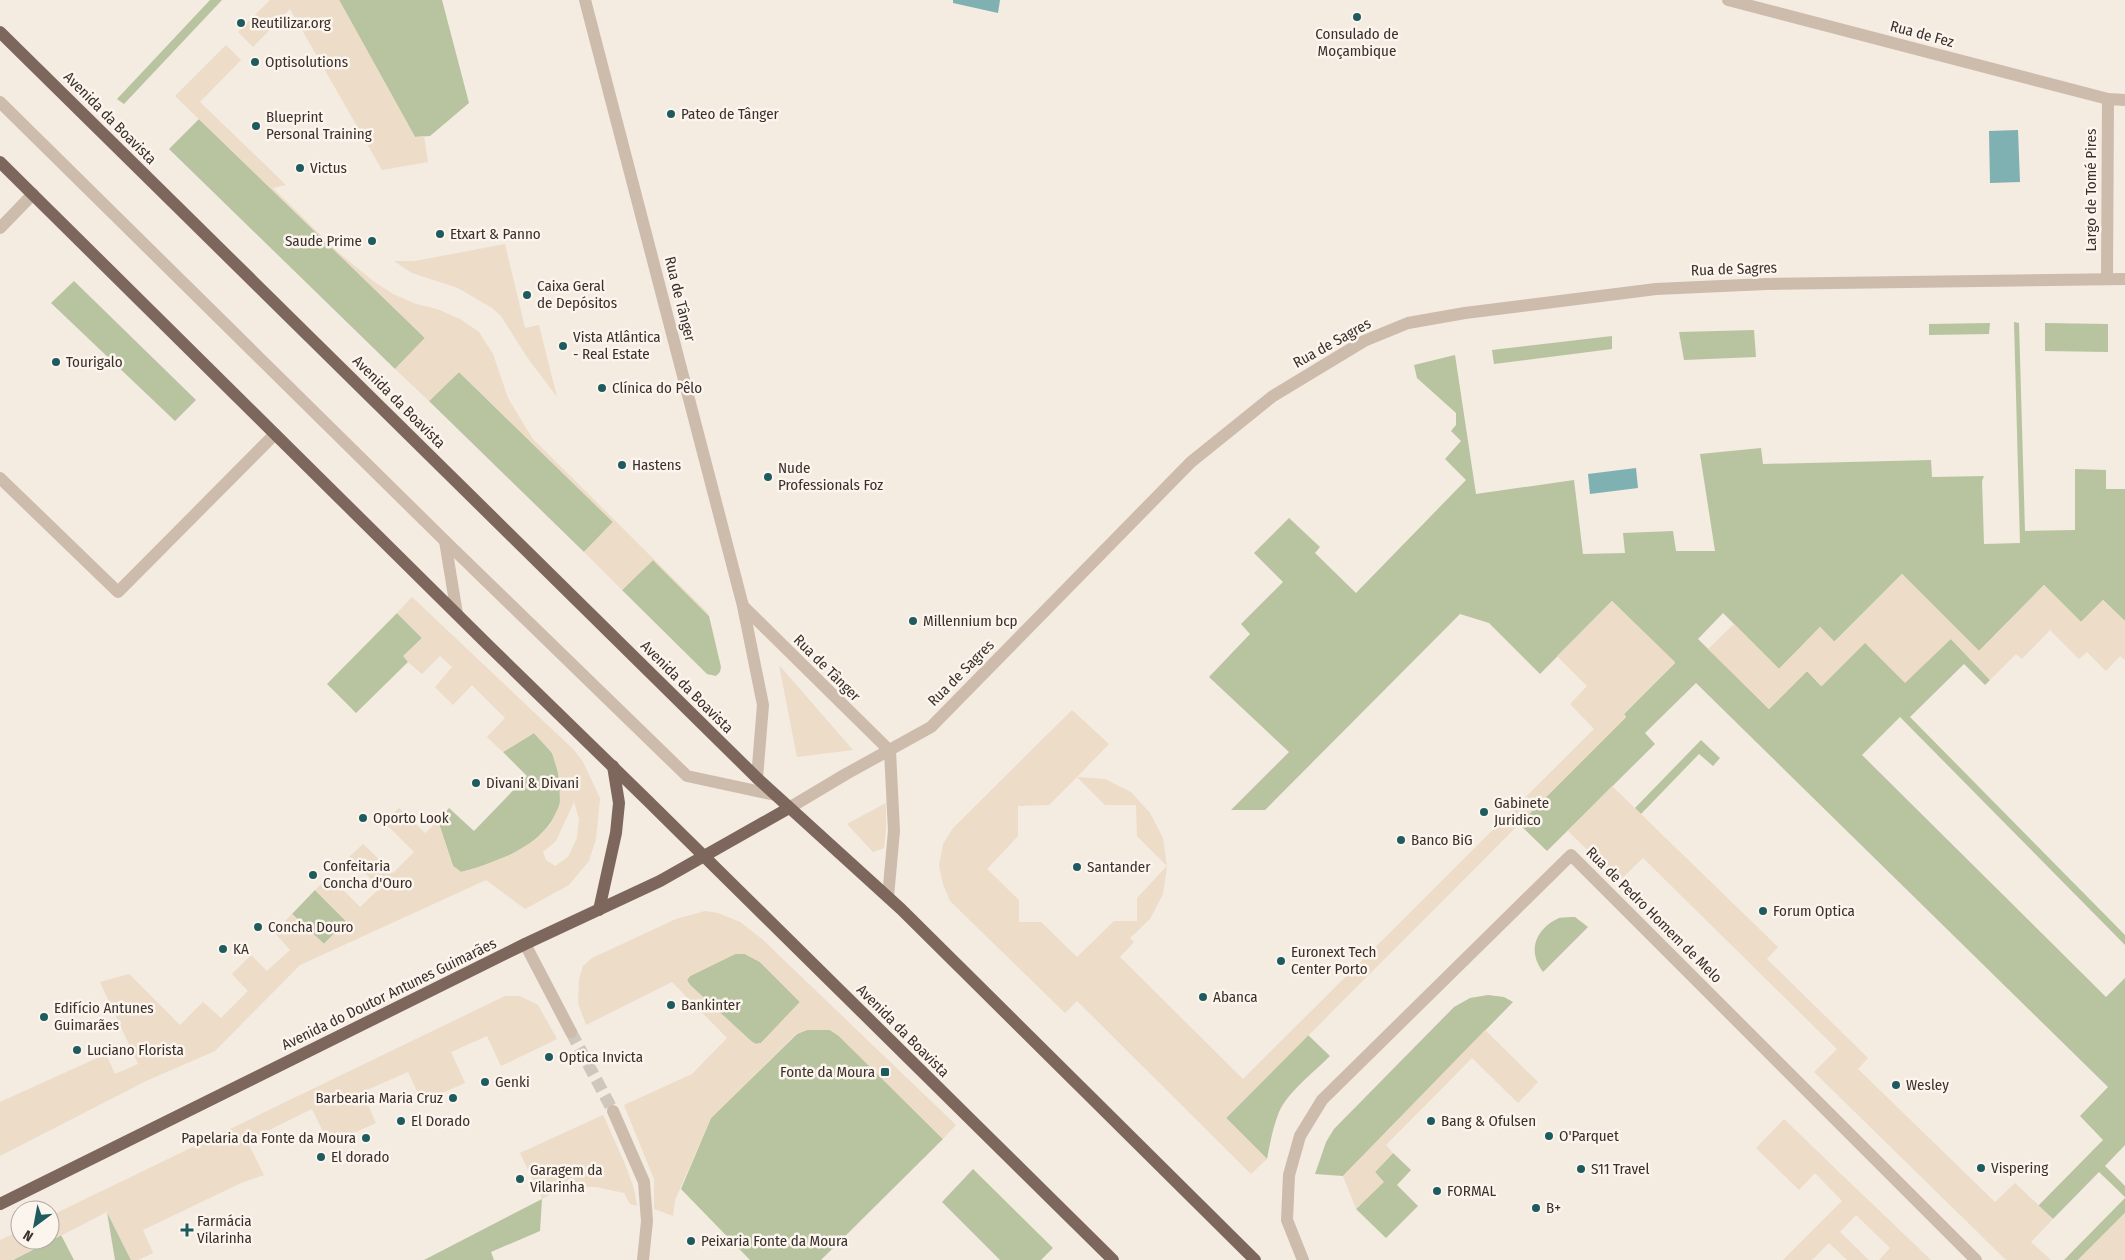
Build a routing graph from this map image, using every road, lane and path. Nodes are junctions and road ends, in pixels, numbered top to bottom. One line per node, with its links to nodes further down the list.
1 (584, 0): 15 (street, Rua de Tânger)
2 (1728, 0): 4 (street, Rua de Fez)
3 (0, 32): 19 (main road, Avenida da Boavista)
4 (2108, 99): 5 (street); 10 (street, Largo de Tomé Pires)
5 (2125, 100)
6 (0, 102): 14 (street, Avenida da Boavista)
7 (0, 162): 8 (main road, Avenida da Boavista)
8 (33, 194): 9 (street); 12 (main road, Avenida da Boavista)
9 (0, 228)
10 (2106, 279): 11 (street); 17 (street, Rua de Sagres)
11 (2125, 279)
12 (275, 434): 13 (street); 16 (main road, Avenida da Boavista)
13 (0, 478)
14 (445, 541): 16 (street); 20 (street, Avenida da Boavista)
15 (743, 606): 17 (street, Rua de Tânger); 19 (street, Rua de Tânger)
16 (457, 614): 18 (main road, Avenida da Boavista)
17 (890, 751): 21 (street, Rua de Sagres); 23 (street)
18 (613, 766): 22 (main road, Avenida da Boavista); 24 (main road)
19 (757, 778): 20 (main road, Avenida da Boavista)
20 (775, 795): 21 (main road, Avenida da Boavista)
21 (790, 808): 22 (main road, Avenida do Doutor Antunes Guimarães); 23 (main road, Avenida da Boavista)
22 (704, 857): 24 (main road, Avenida do Doutor Antunes Guimarães); 30 (main road, Avenida da Boavista)
23 (888, 897): 31 (main road, Avenida da Boavista)
24 (599, 910): 25 (main road, Avenida do Doutor Antunes Guimarães)
25 (525, 944): 26 (street); 28 (main road, Avenida do Doutor Antunes Guimarães)
26 (571, 1032)
27 (613, 1111): 29 (street)
28 (0, 1204)
29 (642, 1260)
30 (1113, 1260)
31 (1255, 1260)
32 (1303, 1260): 33 (street, Rua de Pedro Homem de Melo)
33 (1976, 1260)

